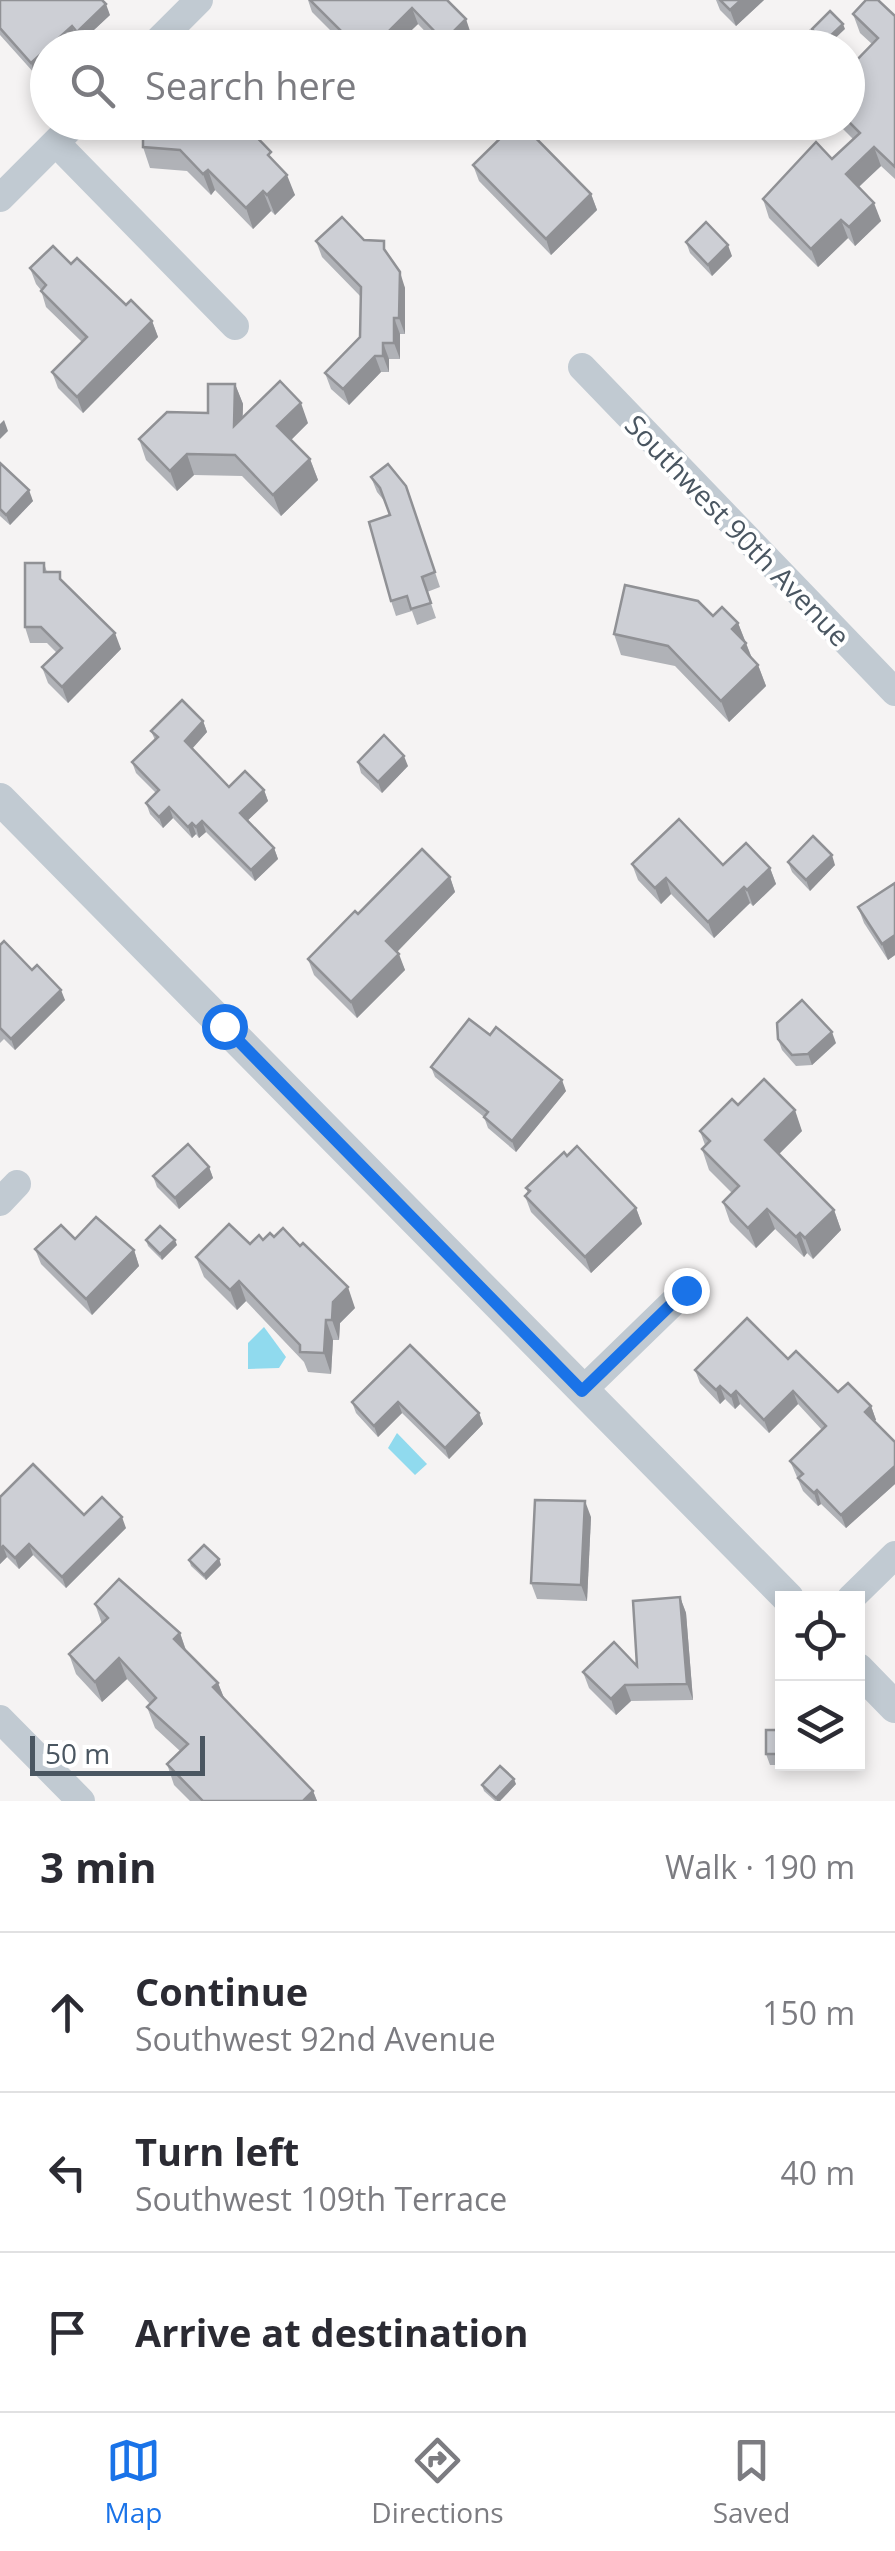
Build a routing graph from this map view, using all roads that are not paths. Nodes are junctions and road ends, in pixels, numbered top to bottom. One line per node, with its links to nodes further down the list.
1 (198, 0): 2 (street)
2 (169, 30)
3 (59, 140): 4 (street)
4 (56, 143): 5 (street); 6 (street)
5 (0, 198)
6 (236, 326)
7 (582, 367): 8 (street, Southwest 90th Avenue)
8 (895, 692)
9 (0, 798): 11 (street)
10 (686, 1290): 11 (street)
11 (582, 1391): 13 (street)
12 (895, 1555): 14 (street)
13 (781, 1591)
14 (858, 1591)
15 (865, 1676): 16 (street)
16 (895, 1707)
17 (0, 1719): 18 (street)
18 (82, 1801)

